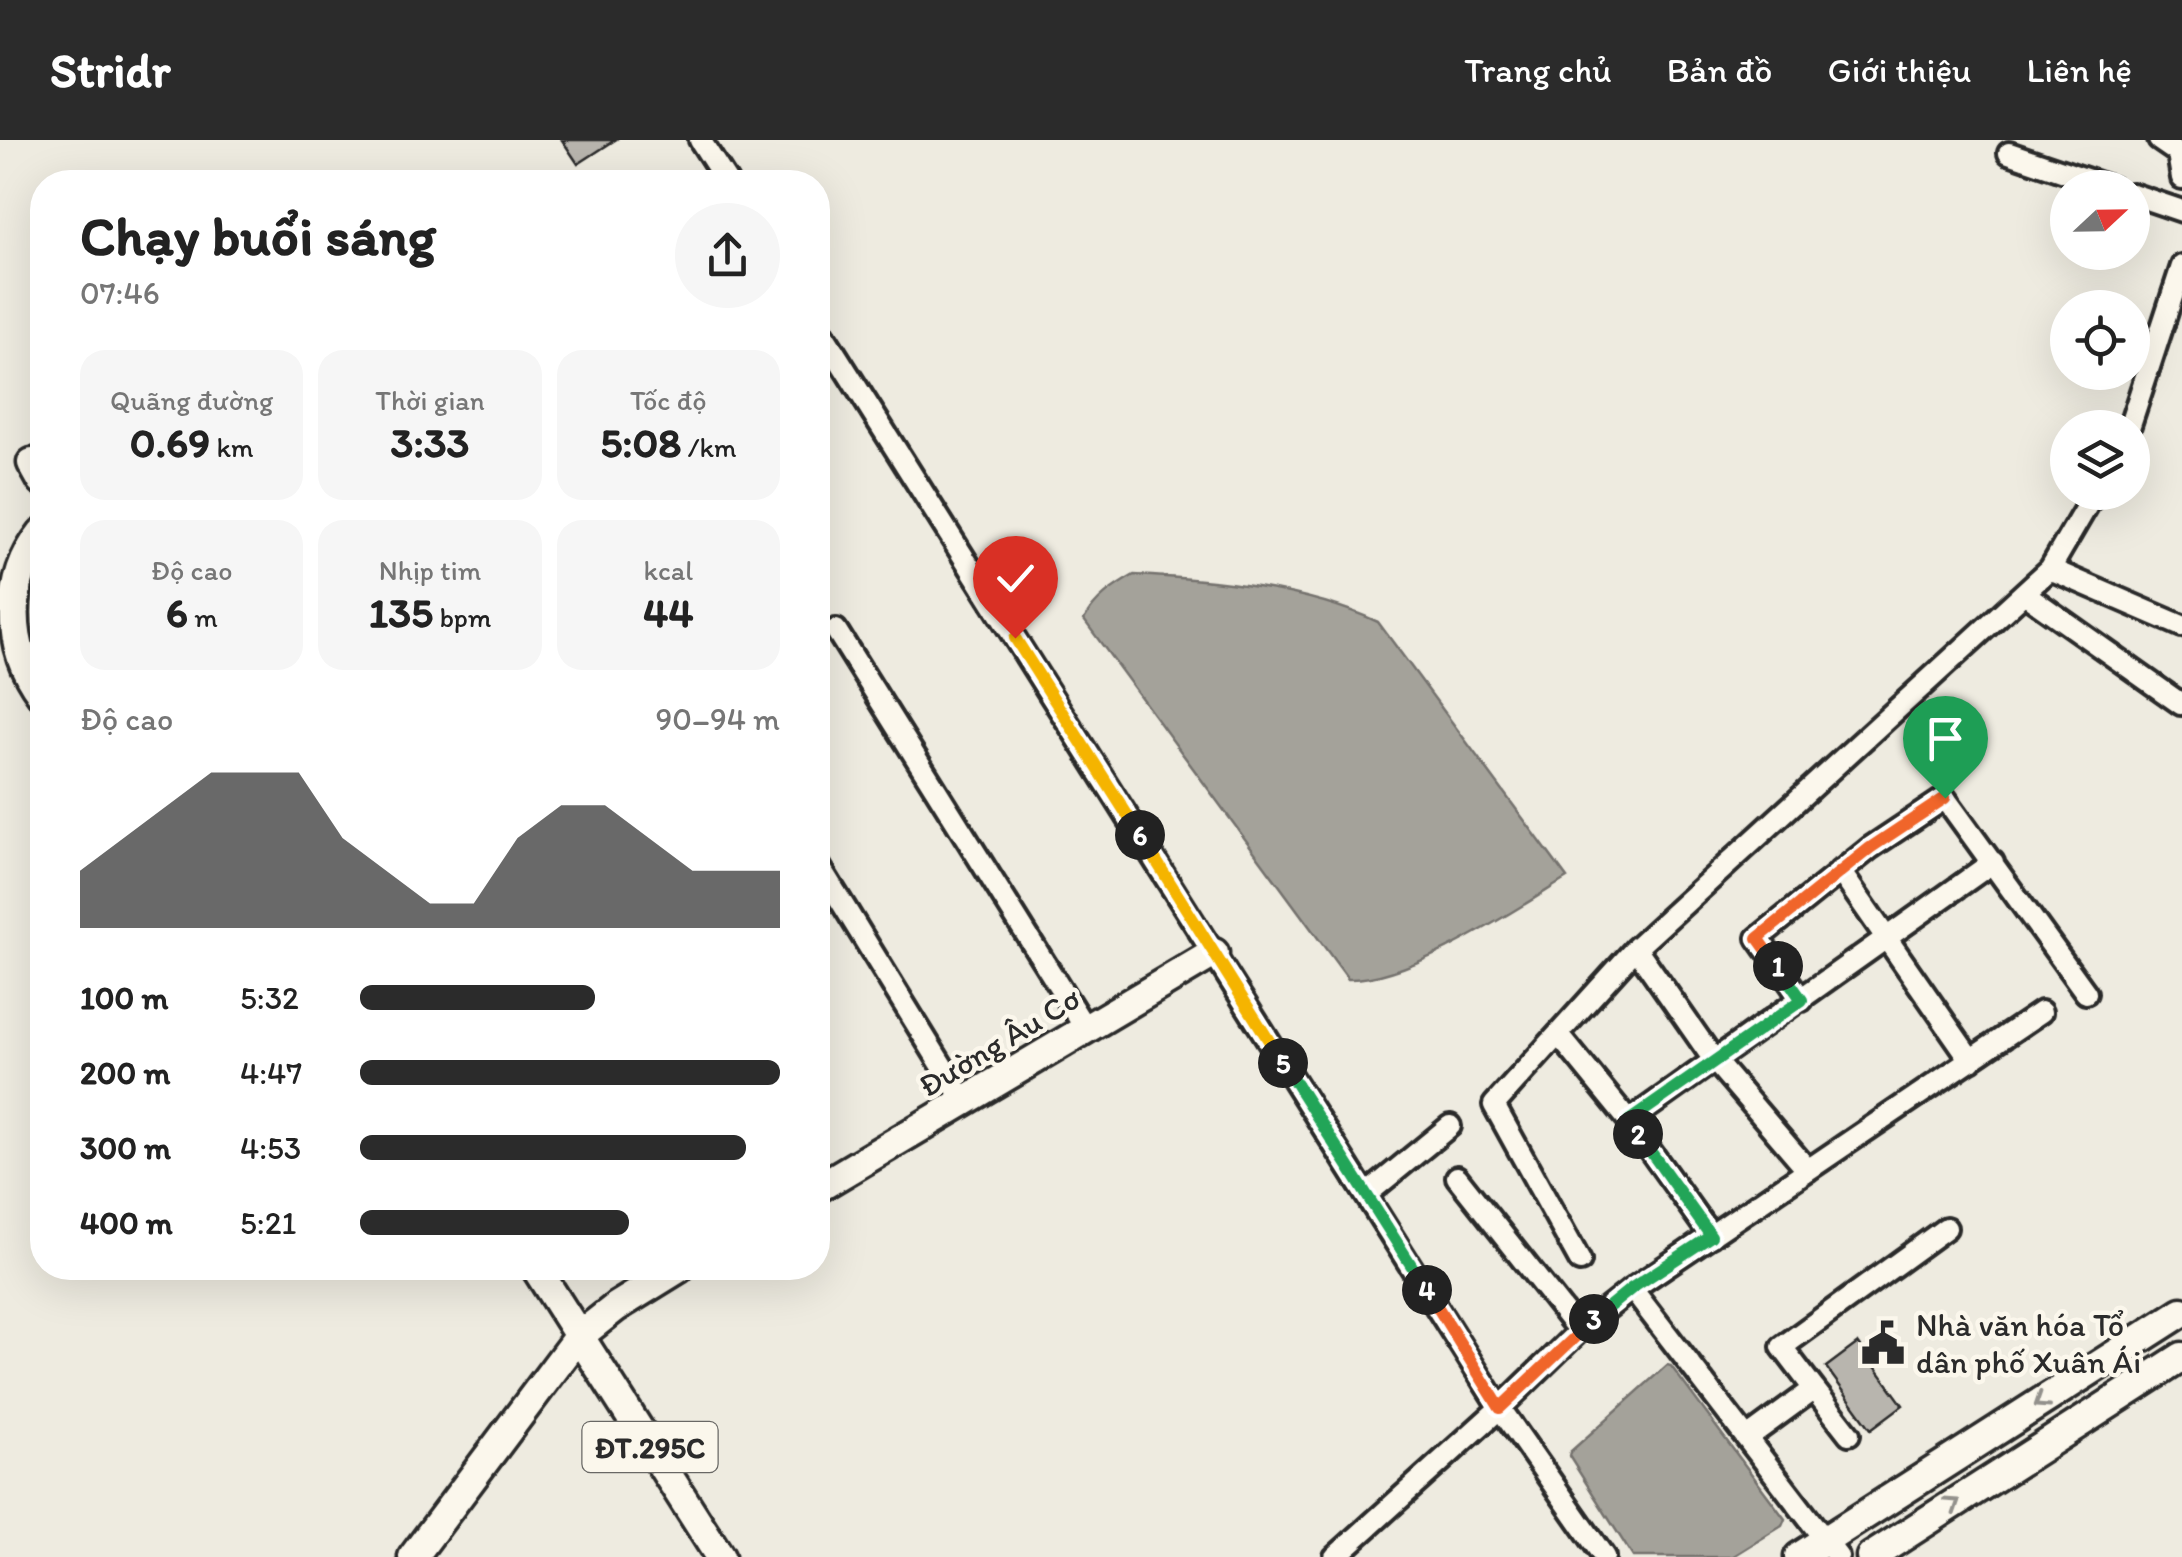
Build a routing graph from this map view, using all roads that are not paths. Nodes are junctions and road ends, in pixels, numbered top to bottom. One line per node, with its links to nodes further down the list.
1 (700, 140): 4 (street)
2 (2159, 140): 6 (street)
3 (2008, 153): 5 (street)
4 (719, 170)
5 (2059, 170)
6 (2182, 178)
7 (2150, 200): 8 (street)
8 (2182, 211)
9 (2182, 266): 11 (street)
10 (830, 345): 25 (street)
11 (2136, 410)
12 (2084, 510): 14 (street)
13 (30, 553): 18 (main road)
14 (2050, 569): 15 (street); 16 (street)
15 (2024, 593): 19 (street); 24 (street)
16 (2182, 626)
17 (836, 630): 29 (street)
18 (30, 675)
19 (2180, 704)
20 (1993, 862): 21 (street); 23 (street); 26 (street)
21 (1840, 872): 23 (street); 27 (street)
22 (830, 884): 33 (street)
23 (1889, 938): 27 (street); 32 (street)
24 (1636, 948): 30 (street); 31 (street)
25 (1214, 954): 29 (main road, Đường Âu Cơ); 39 (street)
26 (2086, 993)
27 (1802, 1000): 31 (street)
28 (2042, 1012): 32 (street)
29 (1087, 1031): 33 (main road, Đường Âu Cơ)
30 (1558, 1034): 34 (street); 42 (street)
31 (1714, 1060): 34 (street); 36 (street)
32 (1971, 1060): 36 (street)
33 (965, 1103): 38 (main road, Đường Âu Cơ)
34 (1629, 1121): 41 (street)
35 (1450, 1126): 39 (street)
36 (1808, 1170): 41 (street)
37 (1457, 1177): 47 (street)
38 (830, 1181)
39 (1367, 1194): 53 (street)
40 (1946, 1228): 51 (street)
41 (1711, 1236): 45 (street)
42 (1580, 1261)
43 (543, 1280): 48 (main road, ĐT.295C)
44 (660, 1280): 48 (main road)
45 (1632, 1288): 47 (street); 55 (street)
46 (2182, 1312): 50 (main road)
47 (1579, 1331): 53 (street)
48 (578, 1337): 57 (main road); 58 (main road, ĐT.295C)
49 (2182, 1358): 52 (main road)
50 (2107, 1360): 52 (main road); 56 (main road, one-way to 56)
51 (1814, 1389): 54 (street); 55 (street)
52 (2127, 1393): 62 (main road, one-way to 52)
53 (1500, 1408): 59 (street); 60 (street)
54 (1850, 1434)
55 (1748, 1438): 56 (street)
56 (1831, 1549): 61 (main road)
57 (413, 1557)
58 (720, 1557)
59 (1335, 1557)
60 (1604, 1557)
61 (1799, 1557)
62 (1871, 1557)

